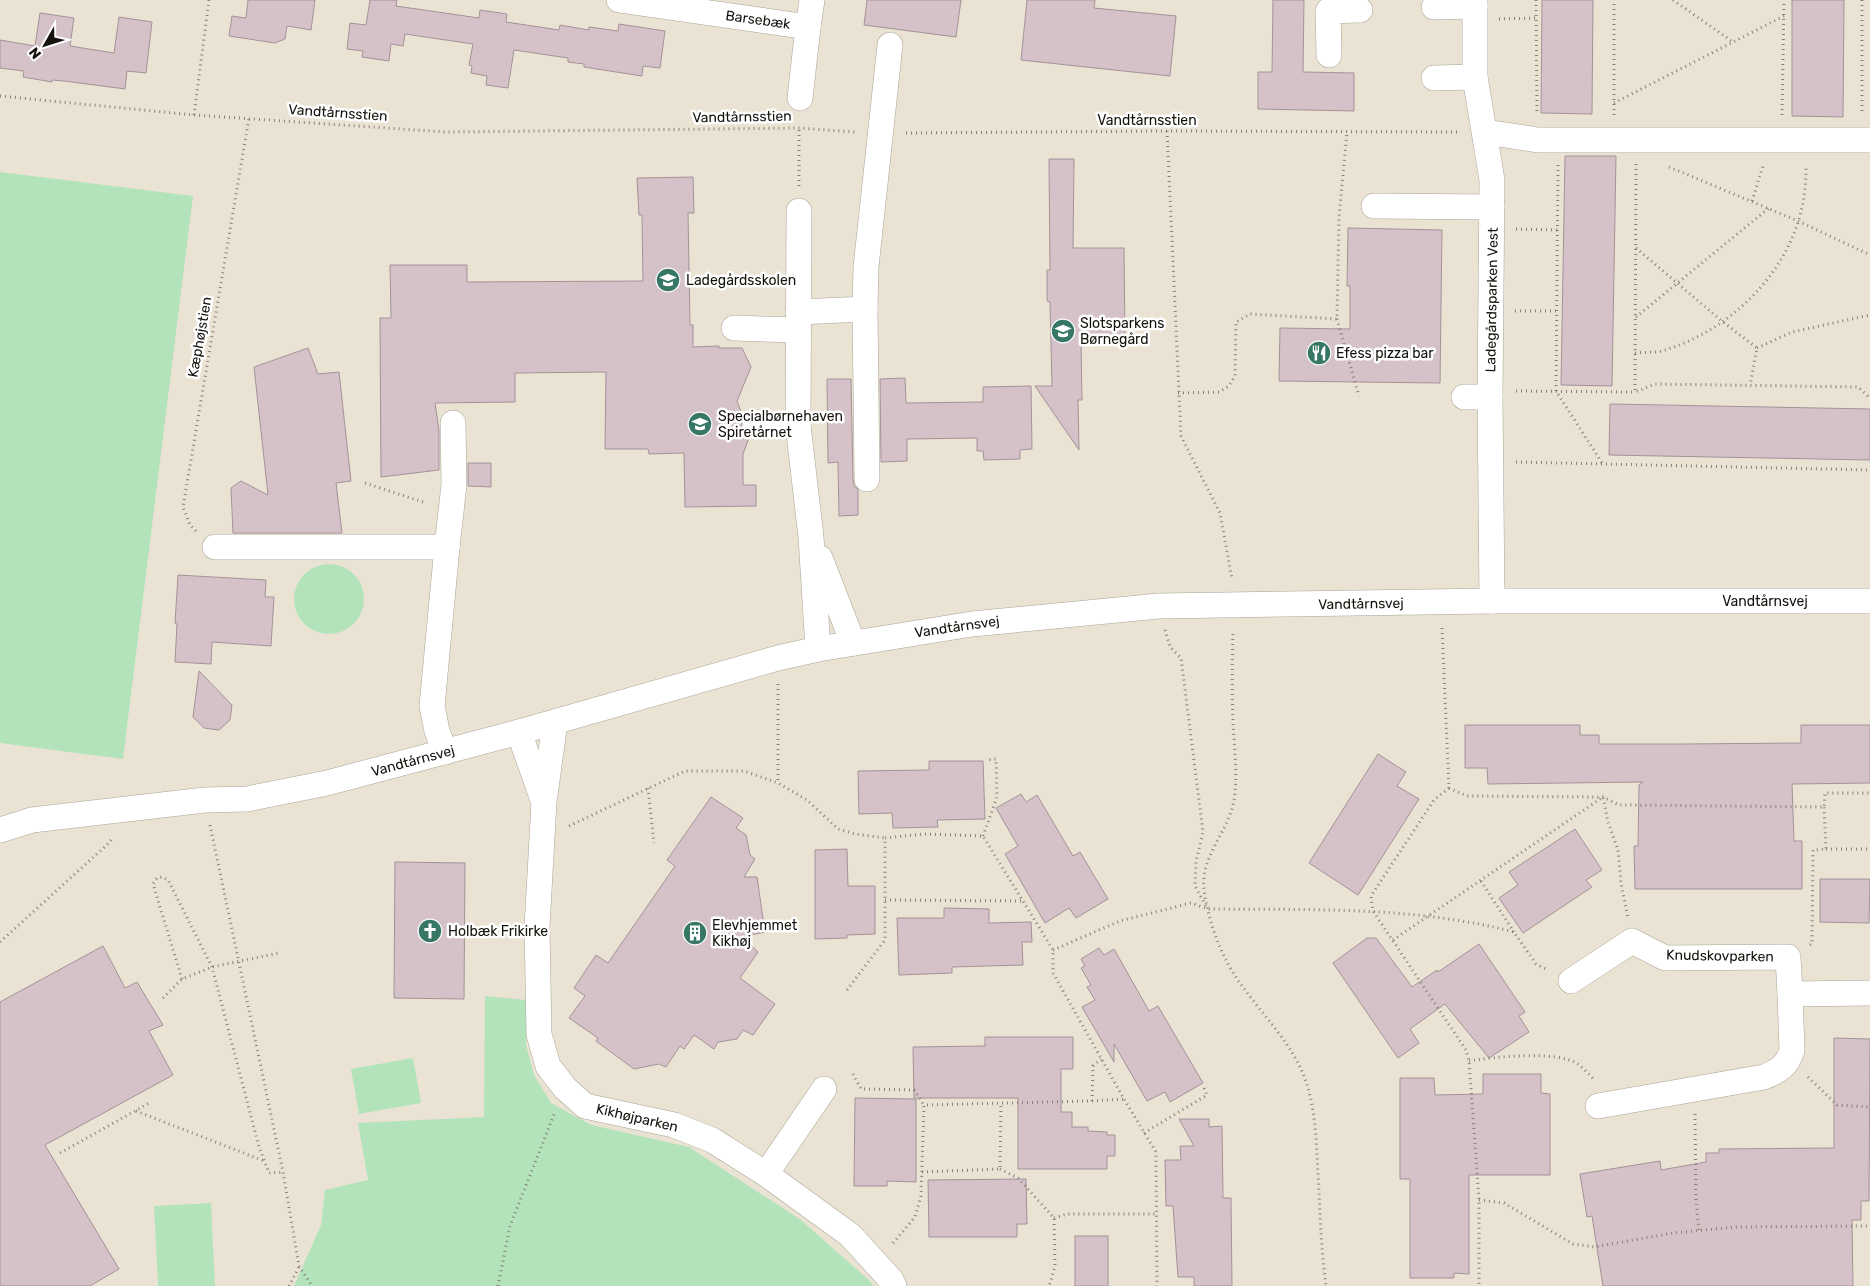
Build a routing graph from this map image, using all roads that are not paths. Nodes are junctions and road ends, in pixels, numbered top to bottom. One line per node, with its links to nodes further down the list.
1 (619, 0): 7 (street, Barsebæk)
2 (812, 0): 7 (street, Barsebæk)
3 (1328, 6): 6 (street); 9 (street)
4 (1434, 7): 5 (street)
5 (1475, 8): 10 (street, Ladegårdsparken Vest)
6 (1360, 10)
7 (808, 27): 12 (street, Barsebæk)
8 (890, 45): 18 (street)
9 (1328, 56)
10 (1475, 77): 11 (street); 13 (street, Ladegårdsparken Vest)
11 (1434, 78)
12 (800, 98)
13 (1485, 132): 14 (street); 17 (street, Ladegårdsparken Vest)
14 (1866, 140)
15 (1374, 206): 17 (street)
16 (799, 211): 19 (street)
17 (1492, 218): 21 (street, Ladegårdsparken Vest)
18 (865, 309): 19 (street); 26 (street)
19 (797, 321): 20 (street); 25 (street)
20 (734, 328)
21 (1490, 394): 22 (street); 30 (street, Ladegårdsparken Vest)
22 (1464, 397)
23 (453, 423): 29 (street)
24 (755, 425): 25 (street)
25 (798, 425): 27 (street)
26 (867, 479)
27 (811, 537): 32 (street); 33 (street)
28 (215, 547): 29 (street)
29 (447, 547): 36 (street)
30 (1492, 601): 31 (street, Vandtårnsvej); 32 (street, Vandtårnsvej)
31 (1870, 601)
32 (853, 643): 33 (street, Vandtårnsvej)
33 (818, 649): 34 (street, Vandtårnsvej)
34 (555, 722): 35 (street, Vandtårnsvej); 37 (street, Kikhøjparken)
35 (519, 732): 36 (street, Vandtårnsvej); 37 (street, Kikhøjparken)
36 (446, 752): 38 (street, Vandtårnsvej)
37 (544, 802): 44 (street, Kikhøjparken)
38 (0, 830)
39 (1571, 981): 41 (street, Knudskovparken)
40 (1870, 993): 41 (street)
41 (1790, 994): 43 (street, Knudskovparken)
42 (824, 1089): 44 (street)
43 (1598, 1106)
44 (766, 1174): 45 (street, Kikhøjparken)
45 (894, 1286)

